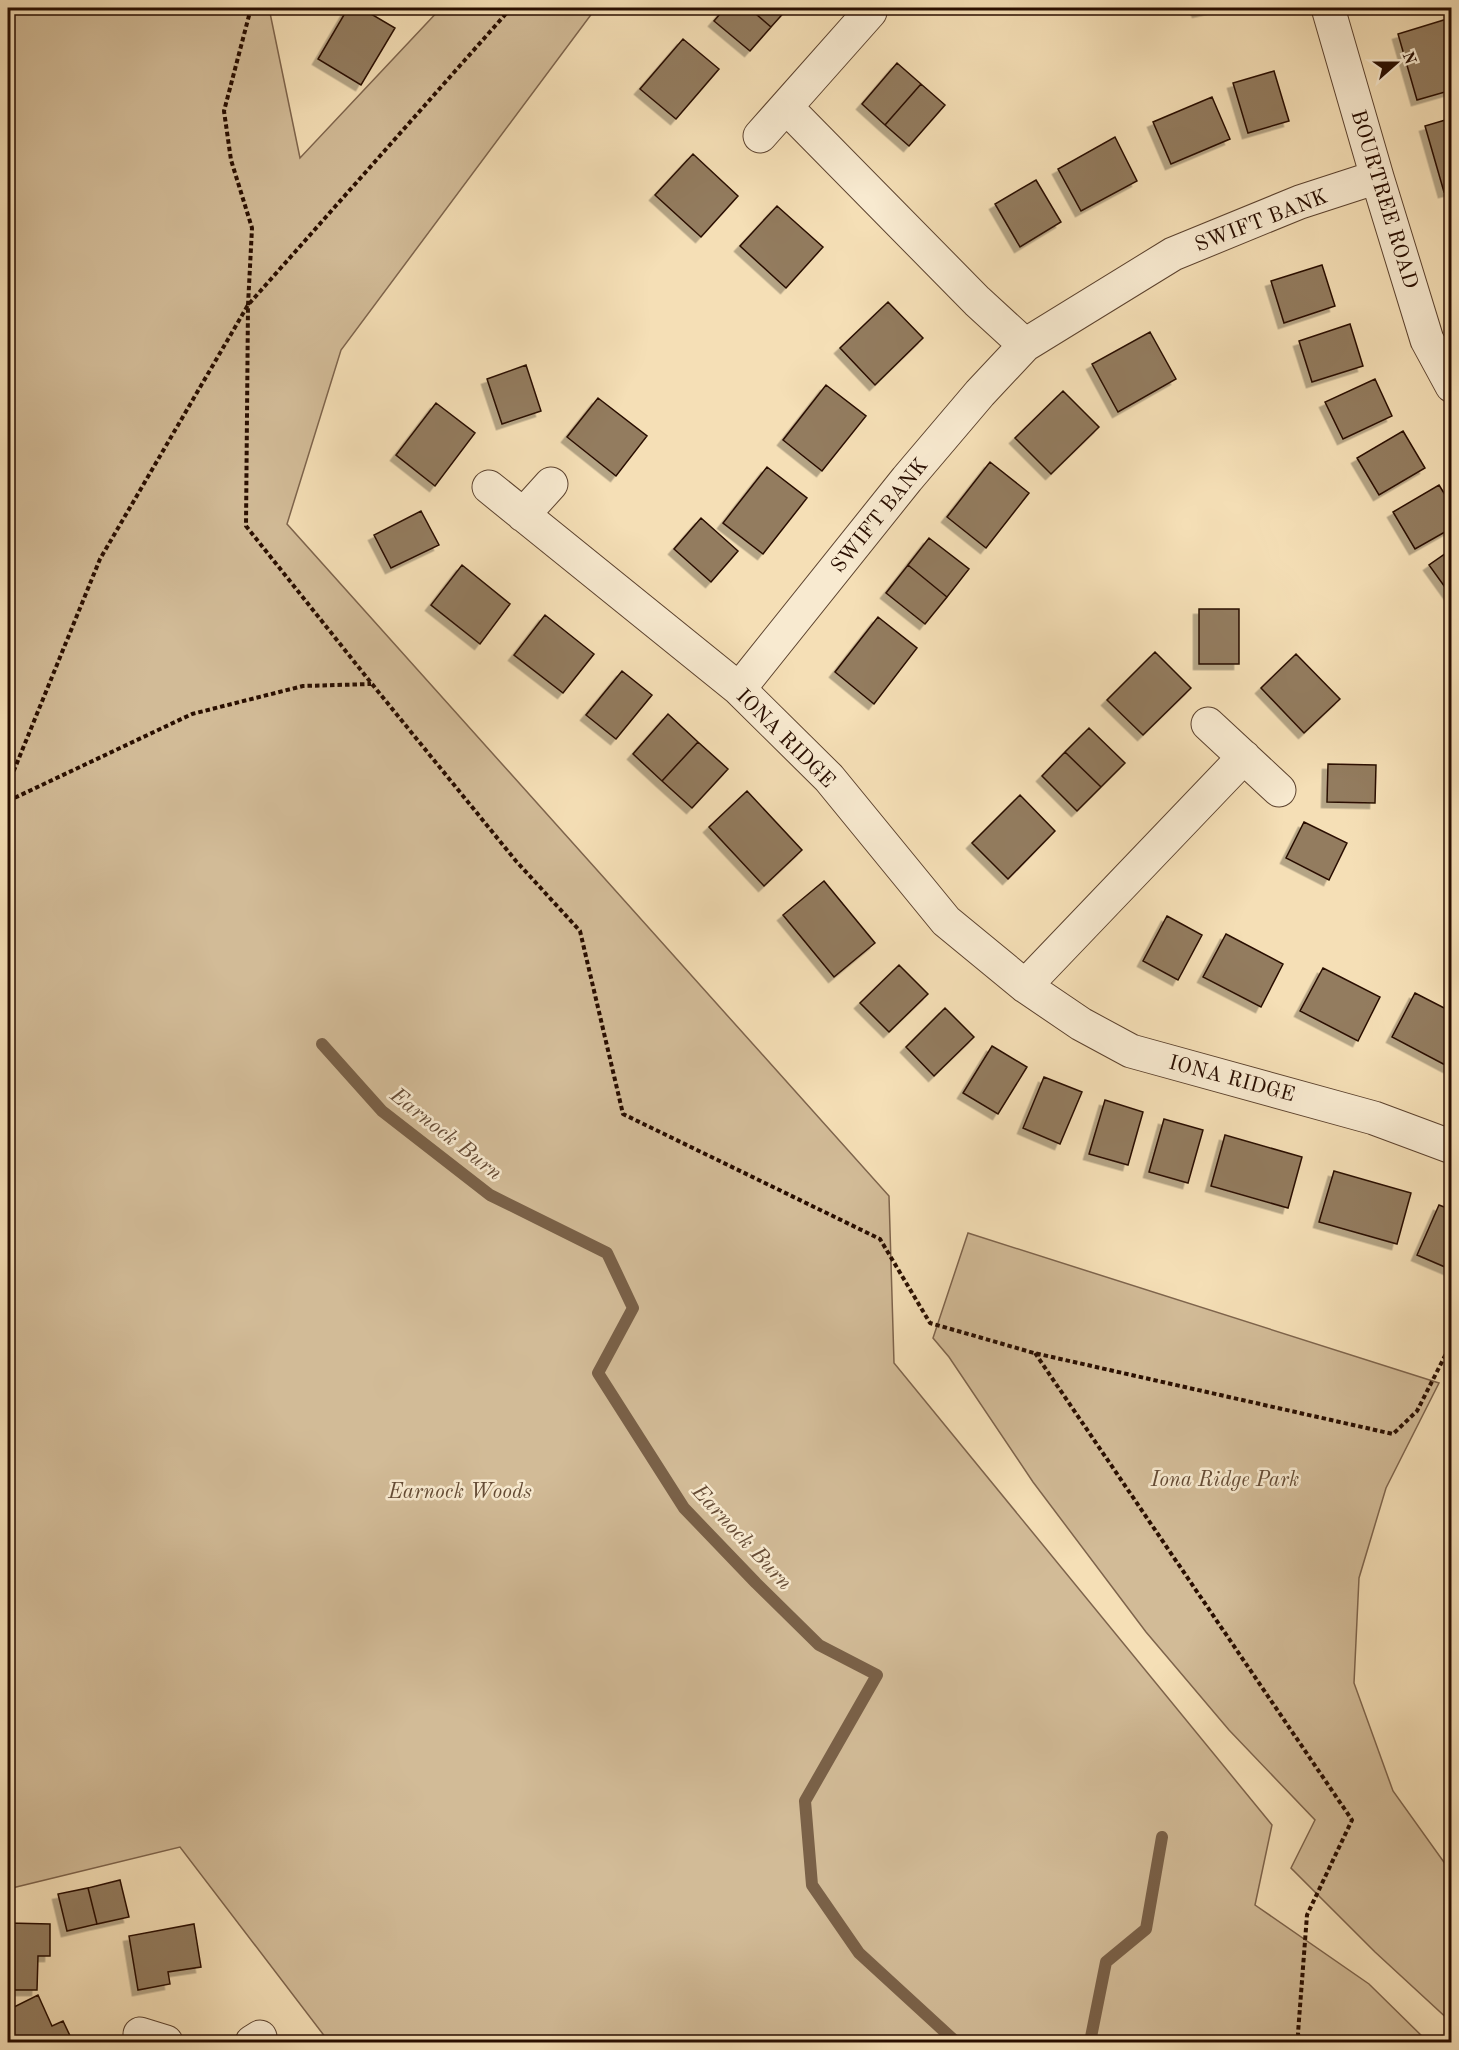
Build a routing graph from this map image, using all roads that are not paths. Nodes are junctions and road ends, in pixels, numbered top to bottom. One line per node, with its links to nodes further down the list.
1 (1328, 8): 5 (street, BOURTREE ROAD)
2 (870, 12): 3 (street)
3 (787, 108): 4 (street); 6 (street)
4 (760, 136)
5 (1377, 177): 6 (street, SWIFT BANK); 7 (street, BOURTREE ROAD)
6 (1025, 345): 11 (street, SWIFT BANK)
7 (1452, 387)
8 (551, 484): 10 (street)
9 (489, 487): 10 (street, IONA RIDGE)
10 (523, 515): 11 (street, IONA RIDGE)
11 (739, 689): 15 (street, IONA RIDGE)
12 (1209, 724): 13 (street)
13 (1244, 757): 14 (street); 15 (street)
14 (1279, 790)
15 (1025, 986): 16 (street, IONA RIDGE)
16 (1452, 1147)

